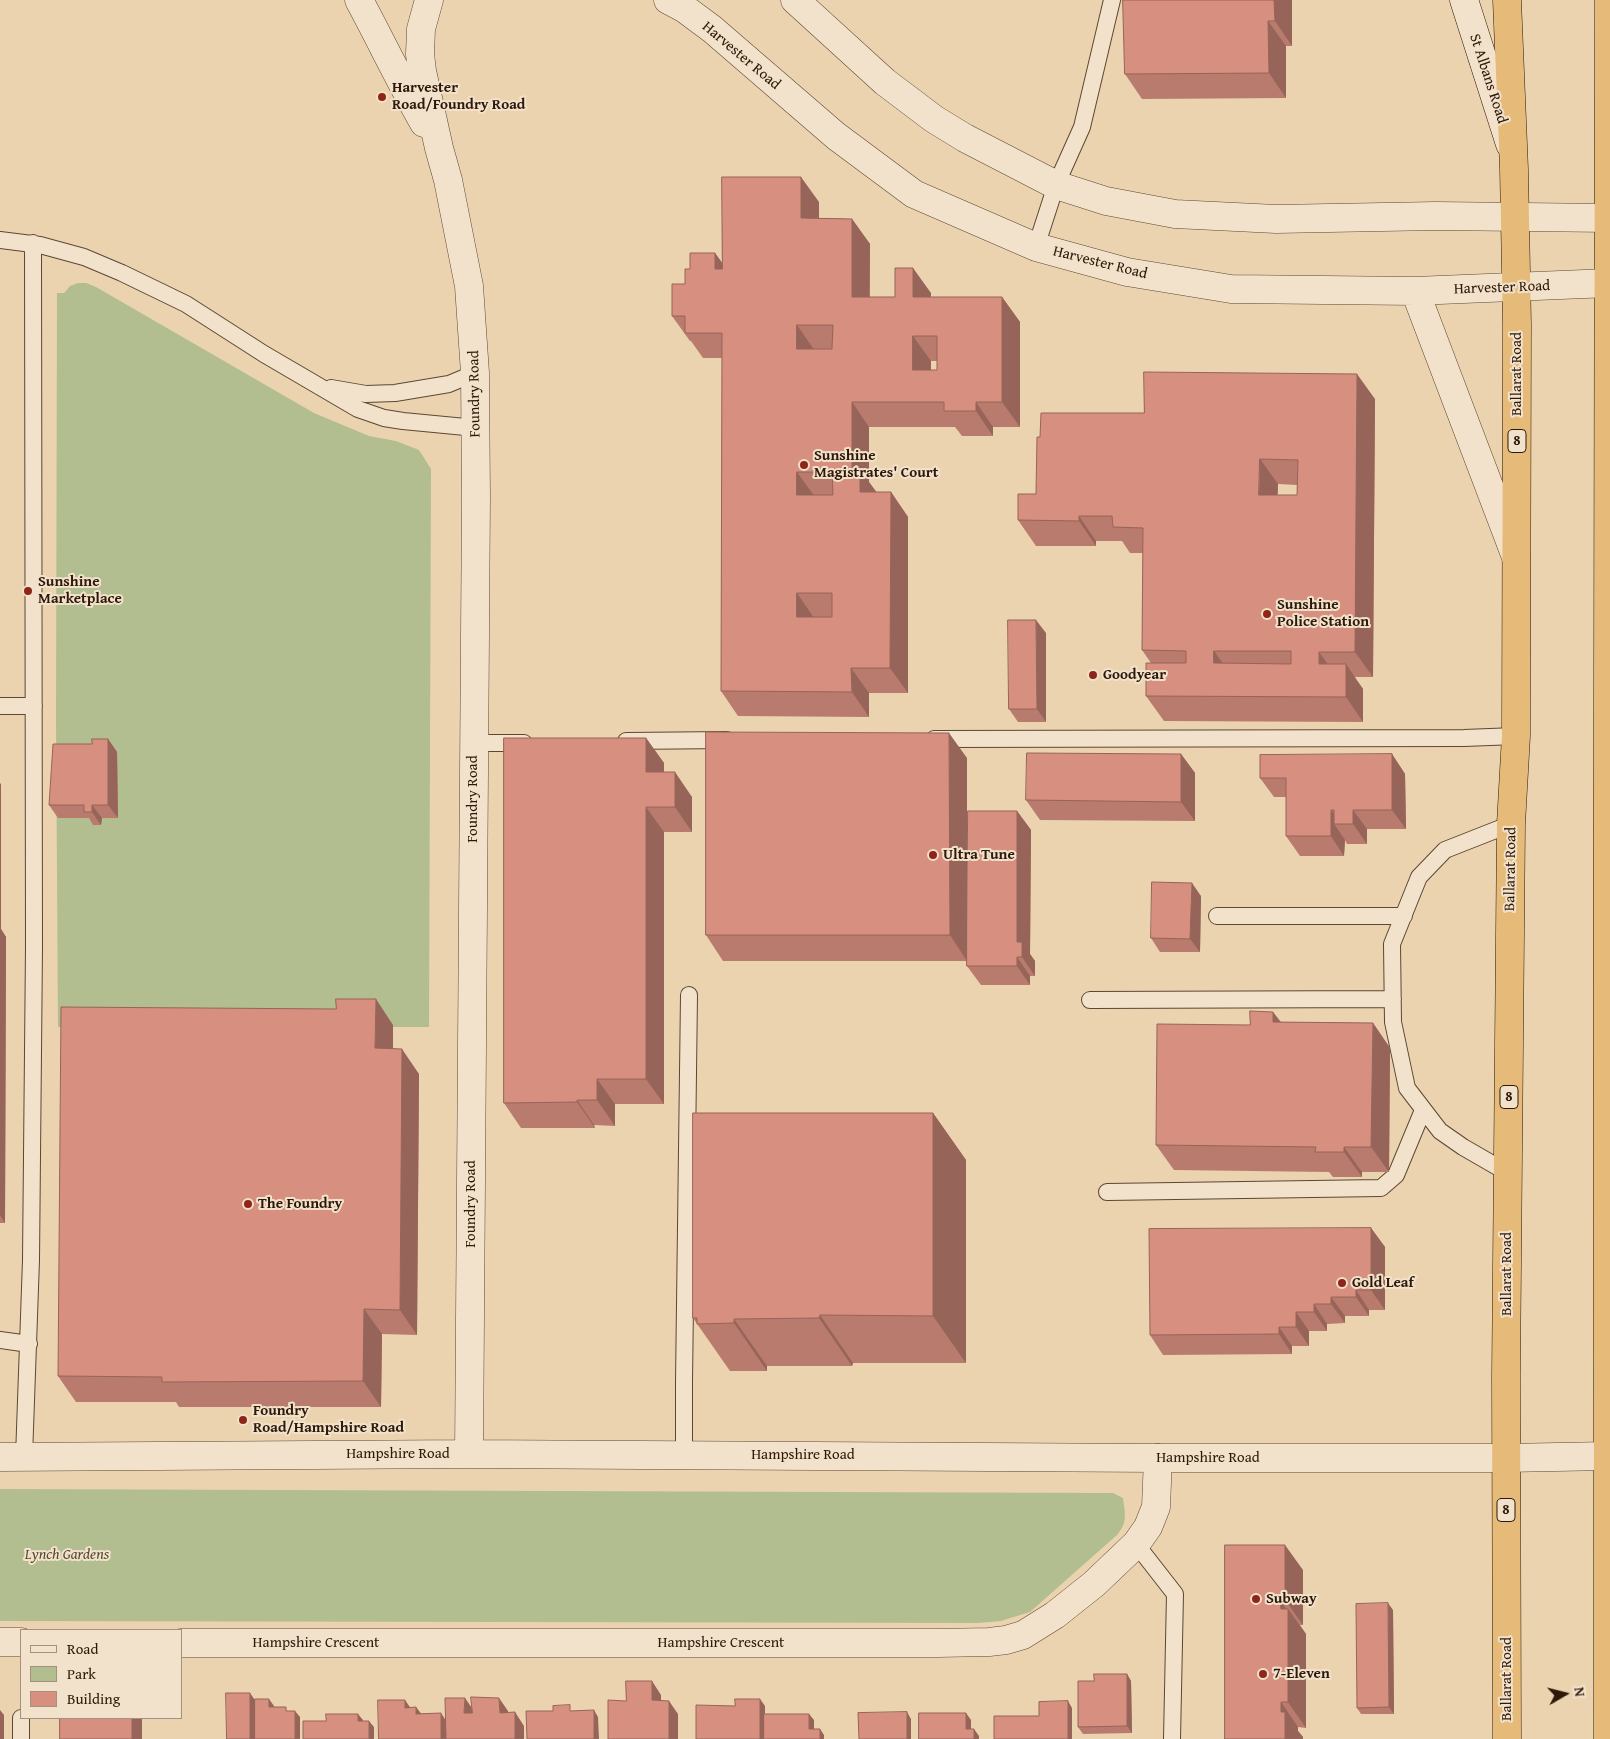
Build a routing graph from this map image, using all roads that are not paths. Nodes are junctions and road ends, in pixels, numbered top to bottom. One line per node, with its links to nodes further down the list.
1 (359, 0): 9 (street, Foundry Road)
2 (429, 0): 9 (street, Foundry Road)
3 (668, 0): 16 (street, Harvester Road)
4 (795, 0): 11 (street)
5 (1112, 0): 11 (lane)
6 (1464, 0): 10 (street, St Albans Road)
7 (1507, 0): 10 (highway, Ballarat Road / 8)
8 (1609, 0): 13 (highway)
9 (439, 148): 21 (street, Foundry Road)
10 (1514, 157): 12 (highway, Ballarat Road / 8)
11 (1056, 185): 12 (street); 16 (lane)
12 (1515, 218): 13 (street); 18 (highway, Ballarat Road / 8)
13 (1609, 218): 17 (highway)
14 (0, 240): 15 (lane)
15 (33, 243): 22 (lane); 27 (lane)
16 (1036, 247): 19 (street, Harvester Road)
17 (1609, 283): 18 (street, Harvester Road); 20 (highway)
18 (1516, 287): 19 (street, Harvester Road); 25 (highway, Ballarat Road / 8)
19 (1415, 292): 25 (street)
20 (1609, 353): 24 (highway)
21 (475, 373): 22 (lane); 23 (street, Foundry Road)
22 (321, 386): 23 (lane)
23 (476, 428): 33 (street, Foundry Road)
24 (1610, 471): 47 (highway)
25 (1517, 559): 28 (highway, Ballarat Road / 8)
26 (0, 706): 27 (lane)
27 (34, 706): 44 (lane)
28 (1516, 736): 29 (lane); 34 (highway, Ballarat Road / 8)
29 (920, 739)
30 (743, 740): 32 (lane)
31 (543, 742): 33 (lane)
32 (613, 742)
33 (474, 743): 45 (street, Foundry Road)
34 (1511, 824): 36 (lane); 41 (highway, Ballarat Road / 8)
35 (1217, 916): 36 (lane)
36 (1404, 916): 38 (lane)
37 (689, 995): 46 (lane)
38 (1393, 999): 39 (lane); 40 (lane)
39 (1090, 1000)
40 (1424, 1110): 41 (lane); 42 (lane)
41 (1508, 1173): 50 (highway, Ballarat Road / 8)
42 (1107, 1192)
43 (0, 1340): 44 (lane)
44 (29, 1344): 48 (lane)
45 (469, 1454): 46 (street, Hampshire Road); 48 (street, Hampshire Road)
46 (684, 1455): 49 (street, Hampshire Road)
47 (1608, 1456): 50 (street, Hampshire Road); 59 (highway)
48 (12, 1457)
49 (1158, 1458): 50 (street, Hampshire Road); 51 (street, Hampshire Crescent)
50 (1506, 1458): 58 (highway, Ballarat Road / 8)
51 (1136, 1544): 54 (street, Hampshire Crescent); 57 (lane)
52 (0, 1642): 53 (street)
53 (20, 1642)
54 (182, 1643)
55 (21, 1719): 56 (lane)
56 (21, 1739)
57 (1172, 1739)
58 (1507, 1739)
59 (1608, 1739)

